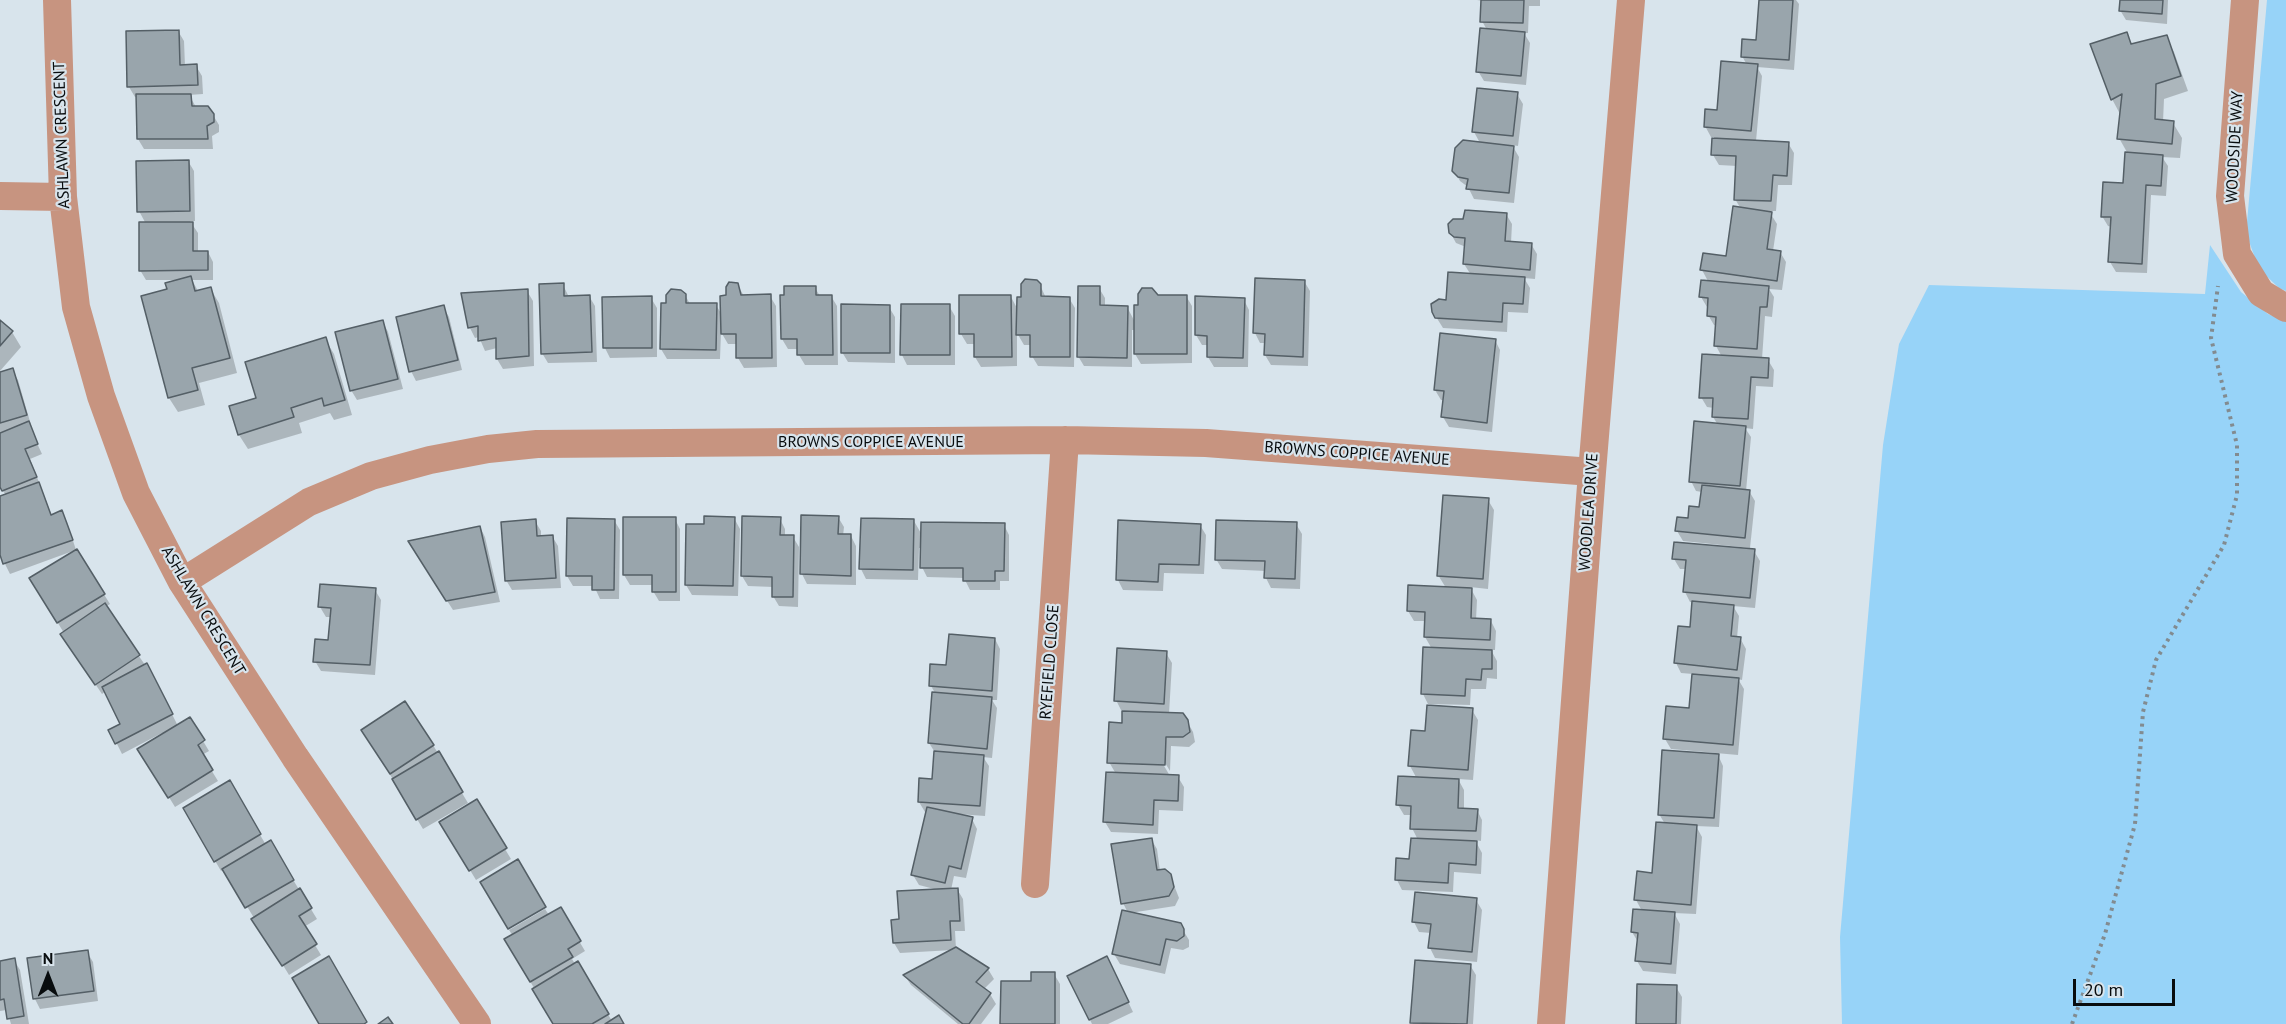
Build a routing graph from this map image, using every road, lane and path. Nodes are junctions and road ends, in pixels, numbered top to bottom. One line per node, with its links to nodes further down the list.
1 (57, 0): 5 (street, ASHLAWN CRESCENT)
2 (1631, 0): 9 (street, WOODLEA DRIVE)
3 (2246, 0): 7 (street, WOODSIDE WAY)
4 (0, 196): 5 (street)
5 (63, 197): 10 (street, ASHLAWN CRESCENT)
6 (2219, 279): 14 (path)
7 (2286, 308)
8 (1065, 440): 9 (street, BROWNS COPPICE AVENUE); 10 (street, BROWNS COPPICE AVENUE); 11 (street, RYEFIELD CLOSE)
9 (1592, 471): 13 (street, WOODLEA DRIVE)
10 (182, 582): 12 (street, ASHLAWN CRESCENT)
11 (1035, 885)
12 (477, 1024)
13 (1551, 1024)
14 (2072, 1024)

